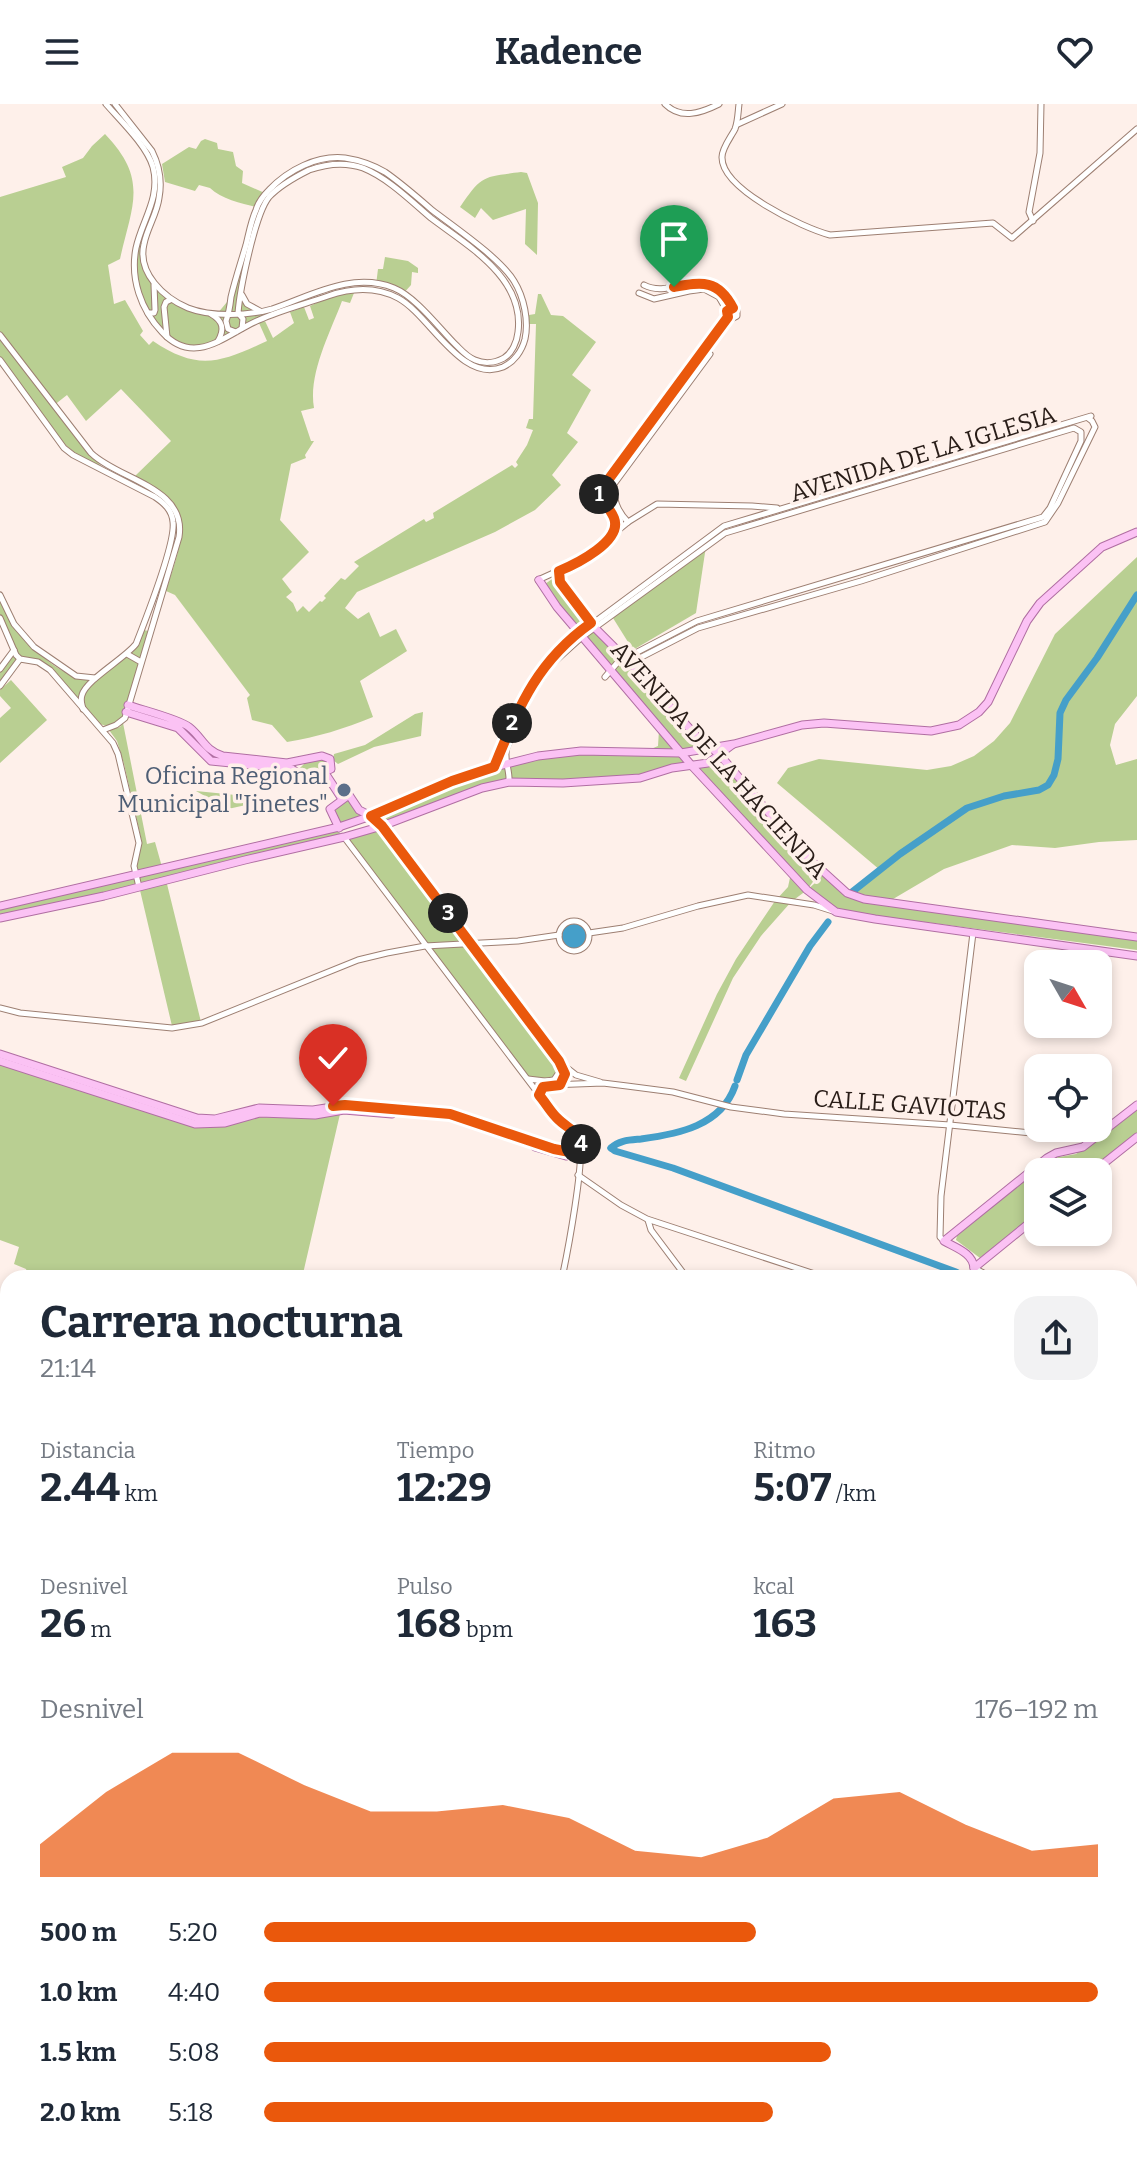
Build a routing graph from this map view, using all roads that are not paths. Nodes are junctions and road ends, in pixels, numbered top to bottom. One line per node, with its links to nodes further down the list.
1 (106, 104): 21 (street)
2 (115, 104): 12 (street)
3 (665, 104): 4 (street)
4 (719, 104)
5 (739, 104): 8 (street)
6 (782, 104): 8 (street)
7 (1041, 104): 10 (street)
8 (737, 124): 10 (street)
9 (1137, 129): 10 (street)
10 (1033, 221)
11 (497, 266): 14 (street); 16 (street); 17 (street)
12 (154, 283): 18 (street); 21 (street)
13 (644, 285): 20 (street)
14 (240, 288): 19 (street); 22 (street)
15 (639, 293): 20 (street)
16 (232, 296): 23 (street); 24 (street)
17 (404, 298): 19 (street); 25 (street)
18 (171, 300): 23 (street); 27 (street)
19 (261, 311): 22 (street)
20 (730, 312): 36 (street)
21 (147, 313): 27 (street)
22 (238, 313): 24 (street); 25 (street)
23 (214, 314): 24 (street); 28 (street)
24 (229, 314): 25 (street)
25 (239, 330): 28 (street)
26 (0, 335): 47 (street)
27 (167, 337): 28 (street)
28 (218, 342)
29 (710, 354): 34 (street)
30 (0, 360): 44 (street)
31 (752, 506): 32 (street); 33 (street); 34 (street)
32 (781, 508): 33 (street, AVENIDA DE LA IGLESIA); 46 (street, AVENIDA DE LA IGLESIA)
33 (753, 517): 41 (street, AVENIDA DE LA IGLESIA)
34 (628, 522): 36 (street)
35 (1137, 532): 57 (main road)
36 (613, 535): 37 (street)
37 (559, 571): 38 (street); 41 (main road, AVENIDA DE LA HACIENDA)
38 (538, 580): 42 (main road, AVENIDA DE LA HACIENDA)
39 (0, 595): 50 (street)
40 (0, 618): 43 (street)
41 (593, 625): 42 (street, AVENIDA DE LA IGLESIA); 46 (main road, AVENIDA DE LA HACIENDA); 46 (street, AVENIDA DE LA IGLESIA)
42 (580, 635): 49 (main road, AVENIDA DE LA HACIENDA); 63 (street); 65 (street)
43 (14, 650): 45 (street); 48 (street)
44 (127, 654): 47 (street); 50 (street)
45 (20, 659): 51 (street); 53 (street)
46 (628, 661): 49 (street, AVENIDA DE LA IGLESIA); 58 (main road, AVENIDA DE LA HACIENDA)
47 (141, 662): 52 (street)
48 (0, 669)
49 (608, 673): 55 (main road, AVENIDA DE LA HACIENDA)
50 (96, 678): 53 (street)
51 (0, 686)
52 (127, 708): 54 (street); 56 (main road)
53 (83, 709): 54 (street)
54 (103, 730): 74 (street)
55 (660, 730): 59 (main road); 60 (main road, AVENIDA DE LA HACIENDA)
56 (196, 741): 62 (main road); 67 (main road)
57 (734, 744): 58 (main road); 61 (main road)
58 (709, 746): 60 (main road); 61 (main road, AVENIDA DE LA HACIENDA)
59 (653, 752): 60 (main road); 63 (main road)
60 (681, 753): 64 (main road, AVENIDA DE LA HACIENDA)
61 (719, 754): 64 (main road); 76 (main road, AVENIDA DE LA HACIENDA)
62 (307, 760): 66 (main road); 67 (main road)
63 (507, 764): 65 (main road); 68 (street)
64 (692, 766): 68 (main road); 79 (main road, AVENIDA DE LA HACIENDA)
65 (494, 767): 70 (main road)
66 (328, 771): 67 (main road); 69 (main road)
67 (300, 773)
68 (509, 782): 71 (main road)
69 (342, 799): 70 (main road); 72 (main road)
70 (371, 816): 71 (street); 72 (main road)
71 (382, 826): 73 (main road); 90 (street)
72 (339, 827): 73 (main road); 74 (main road)
73 (344, 837): 75 (main road); 91 (street)
74 (136, 875): 75 (street); 78 (main road)
75 (139, 887): 81 (main road)
76 (881, 901): 77 (main road, AVENIDA DE LA HACIENDA); 83 (main road)
77 (891, 903): 80 (main road, AVENIDA DE LA HACIENDA); 84 (main road)
78 (0, 906)
79 (836, 912): 83 (main road, AVENIDA DE LA HACIENDA); 85 (street)
80 (972, 913): 82 (main road, AVENIDA DE LA HACIENDA); 86 (main road)
81 (0, 918)
82 (1005, 918): 88 (main road); 89 (main road, AVENIDA DE LA HACIENDA)
83 (875, 919): 84 (main road, AVENIDA DE LA HACIENDA)
84 (887, 921): 86 (main road, AVENIDA DE LA HACIENDA)
85 (589, 933): 87 (street); 87 (street)
86 (973, 933): 88 (main road, AVENIDA DE LA HACIENDA); 104 (street)
87 (559, 935): 90 (street)
88 (1002, 937): 92 (main road, AVENIDA DE LA HACIENDA)
89 (1137, 937)
90 (471, 943): 91 (street); 96 (street)
91 (425, 946): 93 (street); 98 (street)
92 (1137, 956)
93 (0, 1008)
94 (0, 1054): 103 (main road)
95 (0, 1061): 103 (main road)
96 (559, 1061): 97 (street); 99 (street)
97 (562, 1068): 98 (street); 100 (street)
98 (527, 1079): 101 (street)
99 (603, 1083): 100 (street); 104 (street, CALLE GAVIOTAS)
100 (560, 1085): 101 (street)
101 (539, 1095): 109 (street)
102 (1137, 1105): 105 (main road)
103 (152, 1107): 109 (main road)
104 (950, 1125): 106 (street, CALLE GAVIOTAS); 114 (street)
105 (1112, 1125)
106 (1024, 1133)
107 (1137, 1137): 110 (main road)
108 (1090, 1142): 114 (main road)
109 (580, 1156): 111 (street)
110 (1111, 1158)
111 (578, 1175): 112 (street); 116 (street)
112 (647, 1219): 117 (street); 118 (street)
113 (1024, 1227): 115 (main road)
114 (944, 1241): 115 (main road)
115 (974, 1268): 119 (street)
116 (563, 1270)
117 (681, 1270)
118 (803, 1270)
119 (978, 1270)

